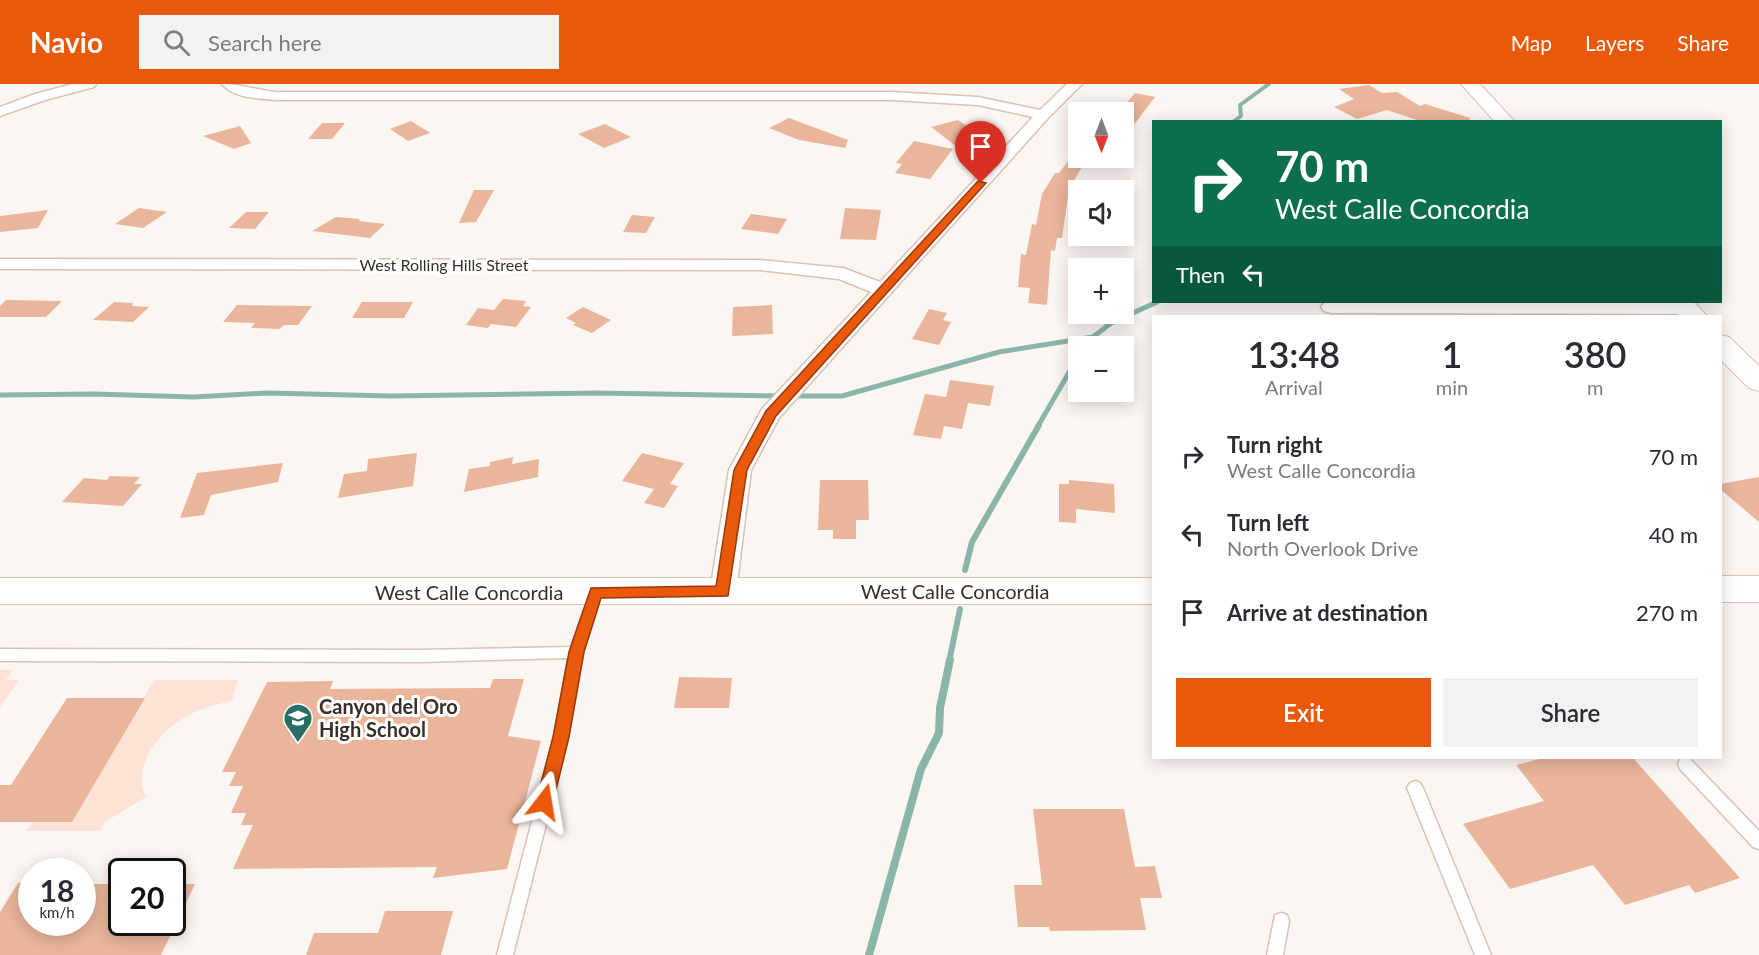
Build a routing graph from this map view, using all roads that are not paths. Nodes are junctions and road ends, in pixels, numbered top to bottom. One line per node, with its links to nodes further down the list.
1 (89, 84): 5 (street)
2 (229, 84): 6 (street)
3 (1075, 84): 6 (street)
4 (1470, 84): 7 (street)
5 (0, 112)
6 (1043, 115): 9 (street)
7 (1504, 120)
8 (0, 264): 9 (street, West Rolling Hills Street)
9 (884, 291): 19 (street)
10 (1331, 307): 11 (street)
11 (1687, 309)
12 (1722, 345): 13 (street)
13 (1759, 382)
14 (1722, 589): 15 (street)
15 (1759, 589)
16 (0, 591): 18 (street, West Calle Concordia)
17 (1152, 591): 19 (street, West Calle Concordia)
18 (596, 592): 19 (street, West Calle Concordia); 20 (lane)
19 (723, 592)
20 (576, 652): 21 (lane); 26 (lane)
21 (0, 655)
22 (1685, 764): 24 (lane)
23 (1414, 788): 28 (lane)
24 (1759, 842)
25 (1281, 921): 27 (lane)
26 (505, 955)
27 (1275, 955)
28 (1483, 955)

